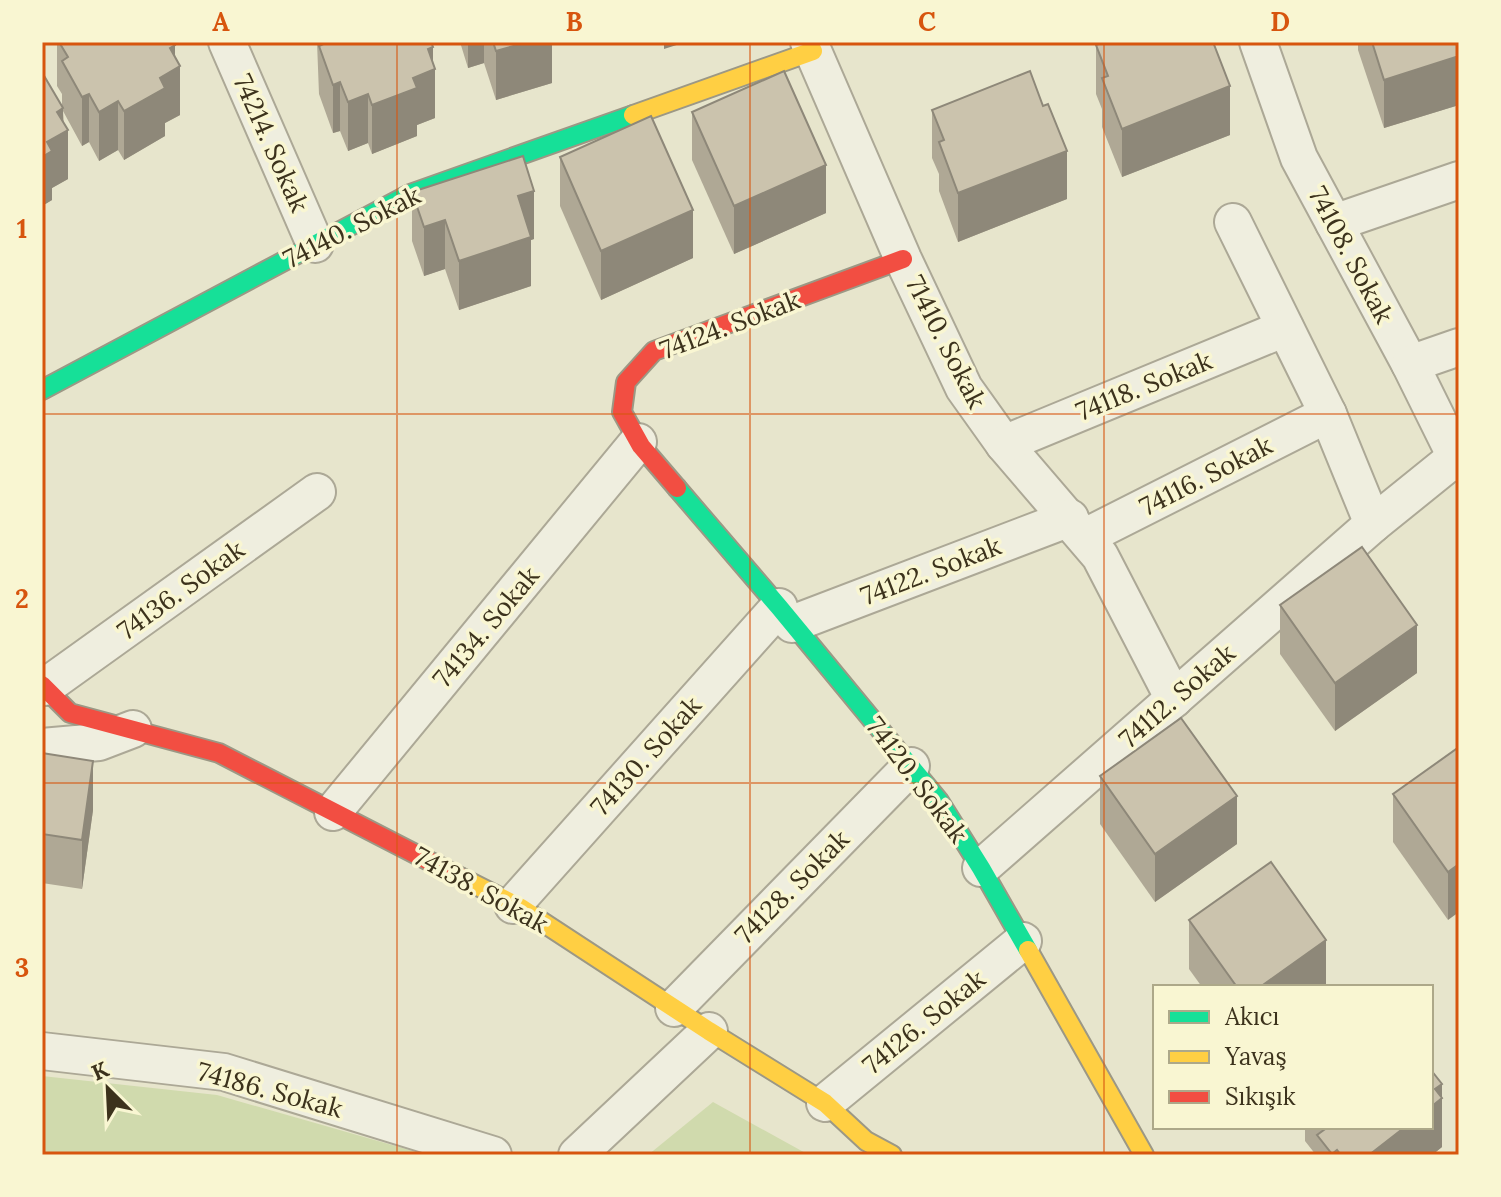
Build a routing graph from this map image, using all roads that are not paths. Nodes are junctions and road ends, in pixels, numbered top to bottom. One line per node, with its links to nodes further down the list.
1 (227, 42): 7 (street, 74214. Sokak)
2 (1258, 42): 6 (street, 74108. Sokak)
3 (811, 46): 7 (street, 74140. Sokak); 8 (street, 71410. Sokak)
4 (1459, 180): 6 (street)
5 (1233, 222): 9 (street)
6 (1334, 223): 11 (street, 74108. Sokak)
7 (315, 244): 12 (street, 74140. Sokak)
8 (903, 259): 14 (street, 74124. Sokak); 15 (street, 71410. Sokak)
9 (1285, 328): 13 (street); 15 (street, 74118. Sokak)
10 (1459, 347): 11 (street)
11 (1410, 364): 16 (street, 74108. Sokak)
12 (42, 390)
13 (1328, 414): 18 (street); 19 (street, 74116. Sokak)
14 (638, 442): 20 (street, 74120. Sokak); 26 (street, 74134. Sokak)
15 (1004, 444): 19 (street, 71410. Sokak)
16 (1458, 460): 18 (street, 74112. Sokak)
17 (317, 492): 21 (street, 74136. Sokak)
18 (1373, 524): 22 (street, 74112. Sokak)
19 (1077, 528): 20 (street, 74122. Sokak); 22 (street, 71410. Sokak)
20 (786, 616): 25 (street, 74120. Sokak); 28 (street, 74130. Sokak)
21 (43, 686): 23 (street, 74138. Sokak)
22 (1174, 699): 27 (street, 74112. Sokak)
23 (133, 729): 24 (street); 26 (street, 74138. Sokak)
24 (42, 747)
25 (911, 766): 27 (street, 74120. Sokak); 30 (street, 74128. Sokak)
26 (333, 812): 28 (street, 74138. Sokak)
27 (981, 868): 29 (street, 74120. Sokak)
28 (513, 905): 30 (street, 74138. Sokak)
29 (1023, 941): 33 (street, 74126. Sokak); 37 (street, 74120. Sokak)
30 (674, 1008): 31 (street, 74138. Sokak)
31 (709, 1031): 33 (street, 74138. Sokak); 35 (street)
32 (42, 1051): 34 (street, 74186. Sokak)
33 (825, 1103): 36 (street, 74138. Sokak)
34 (493, 1155)
35 (577, 1155)
36 (892, 1155)
37 (1144, 1155)

